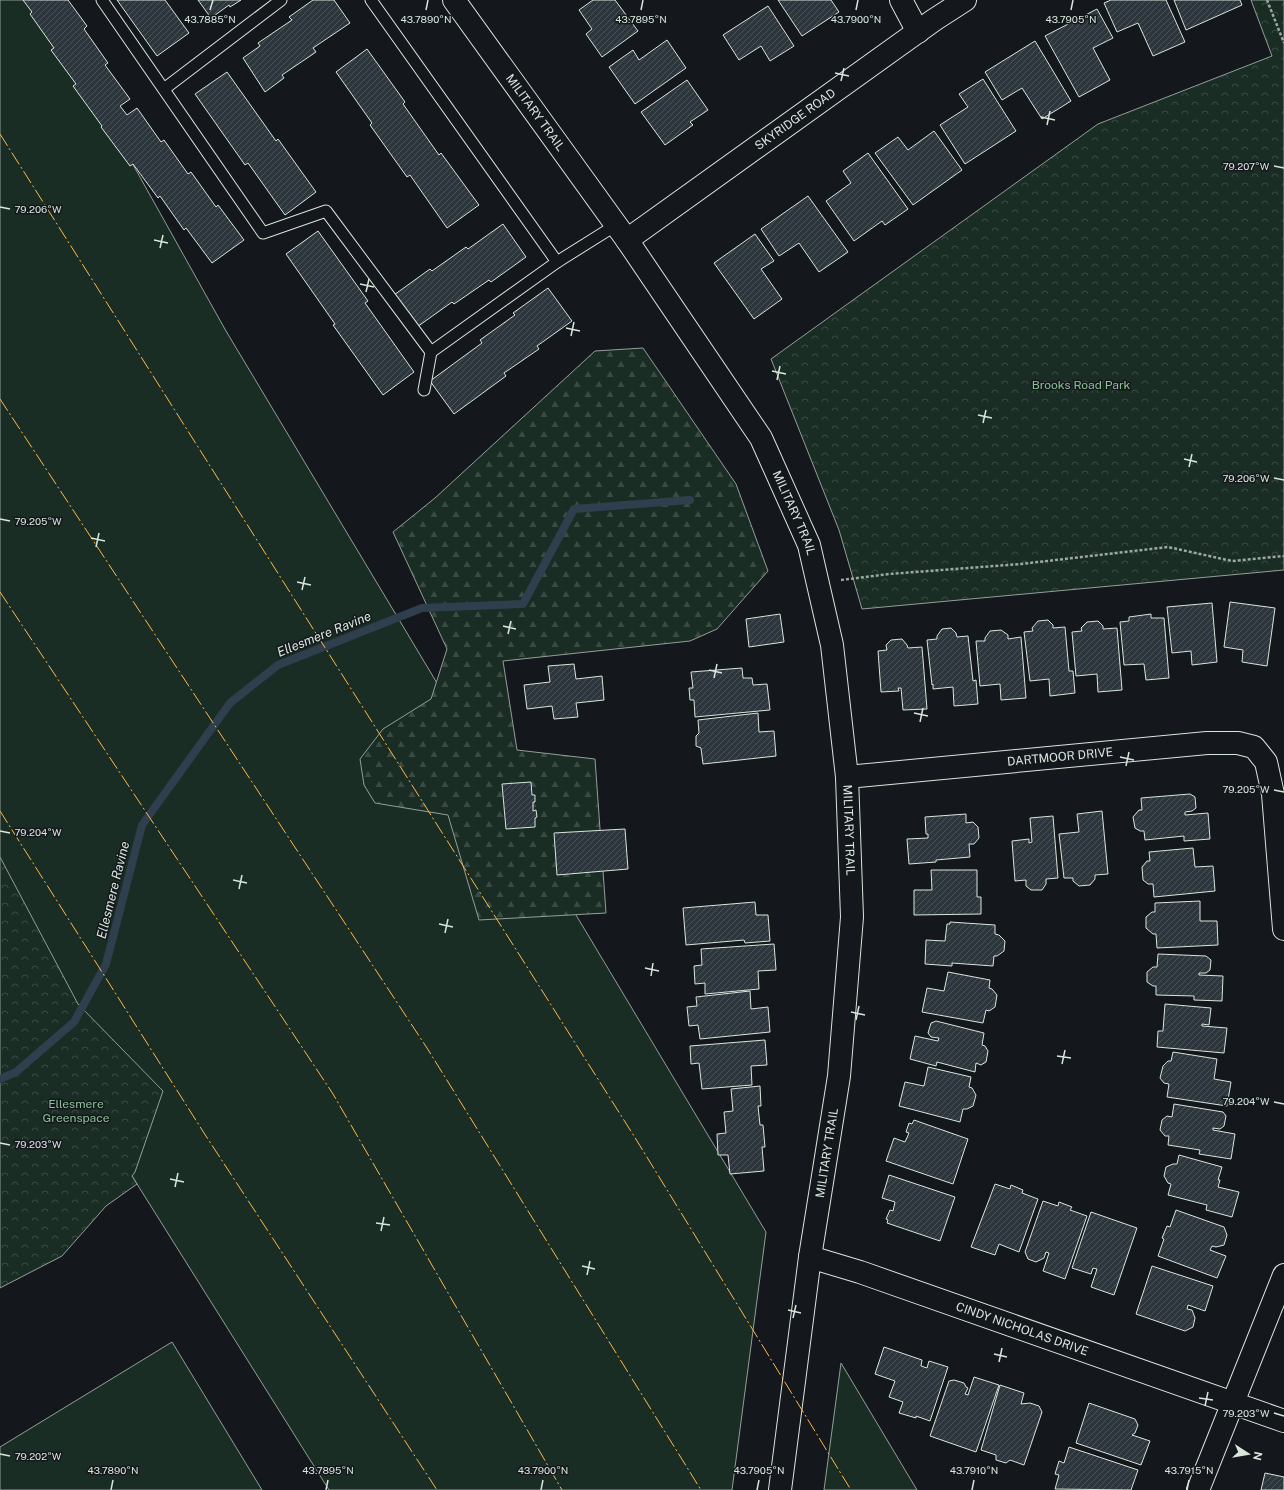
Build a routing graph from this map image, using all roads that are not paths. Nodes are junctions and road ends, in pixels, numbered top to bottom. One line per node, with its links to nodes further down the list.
1 (102, 0): 8 (lane)
2 (281, 0): 8 (lane)
3 (371, 0): 10 (lane)
4 (454, 0): 9 (street, MILITARY TRAIL)
5 (901, 0): 7 (street)
6 (965, 0): 7 (street, SKYRIDGE ROAD)
7 (918, 32): 9 (street, SKYRIDGE ROAD)
8 (164, 89): 11 (lane)
9 (621, 233): 10 (lane); 13 (street, MILITARY TRAIL)
10 (557, 262): 11 (lane)
11 (431, 352): 12 (lane)
12 (424, 390)
13 (847, 777): 14 (street, DARTMOOR DRIVE); 15 (street, MILITARY TRAIL)
14 (1284, 929)
15 (810, 1257): 17 (street, CINDY NICHOLAS DRIVE); 19 (street, MILITARY TRAIL)
16 (1284, 1275): 17 (street)
17 (1232, 1403): 18 (street, CINDY NICHOLAS DRIVE); 20 (street)
18 (1284, 1421)
19 (780, 1490)
20 (1198, 1490)

